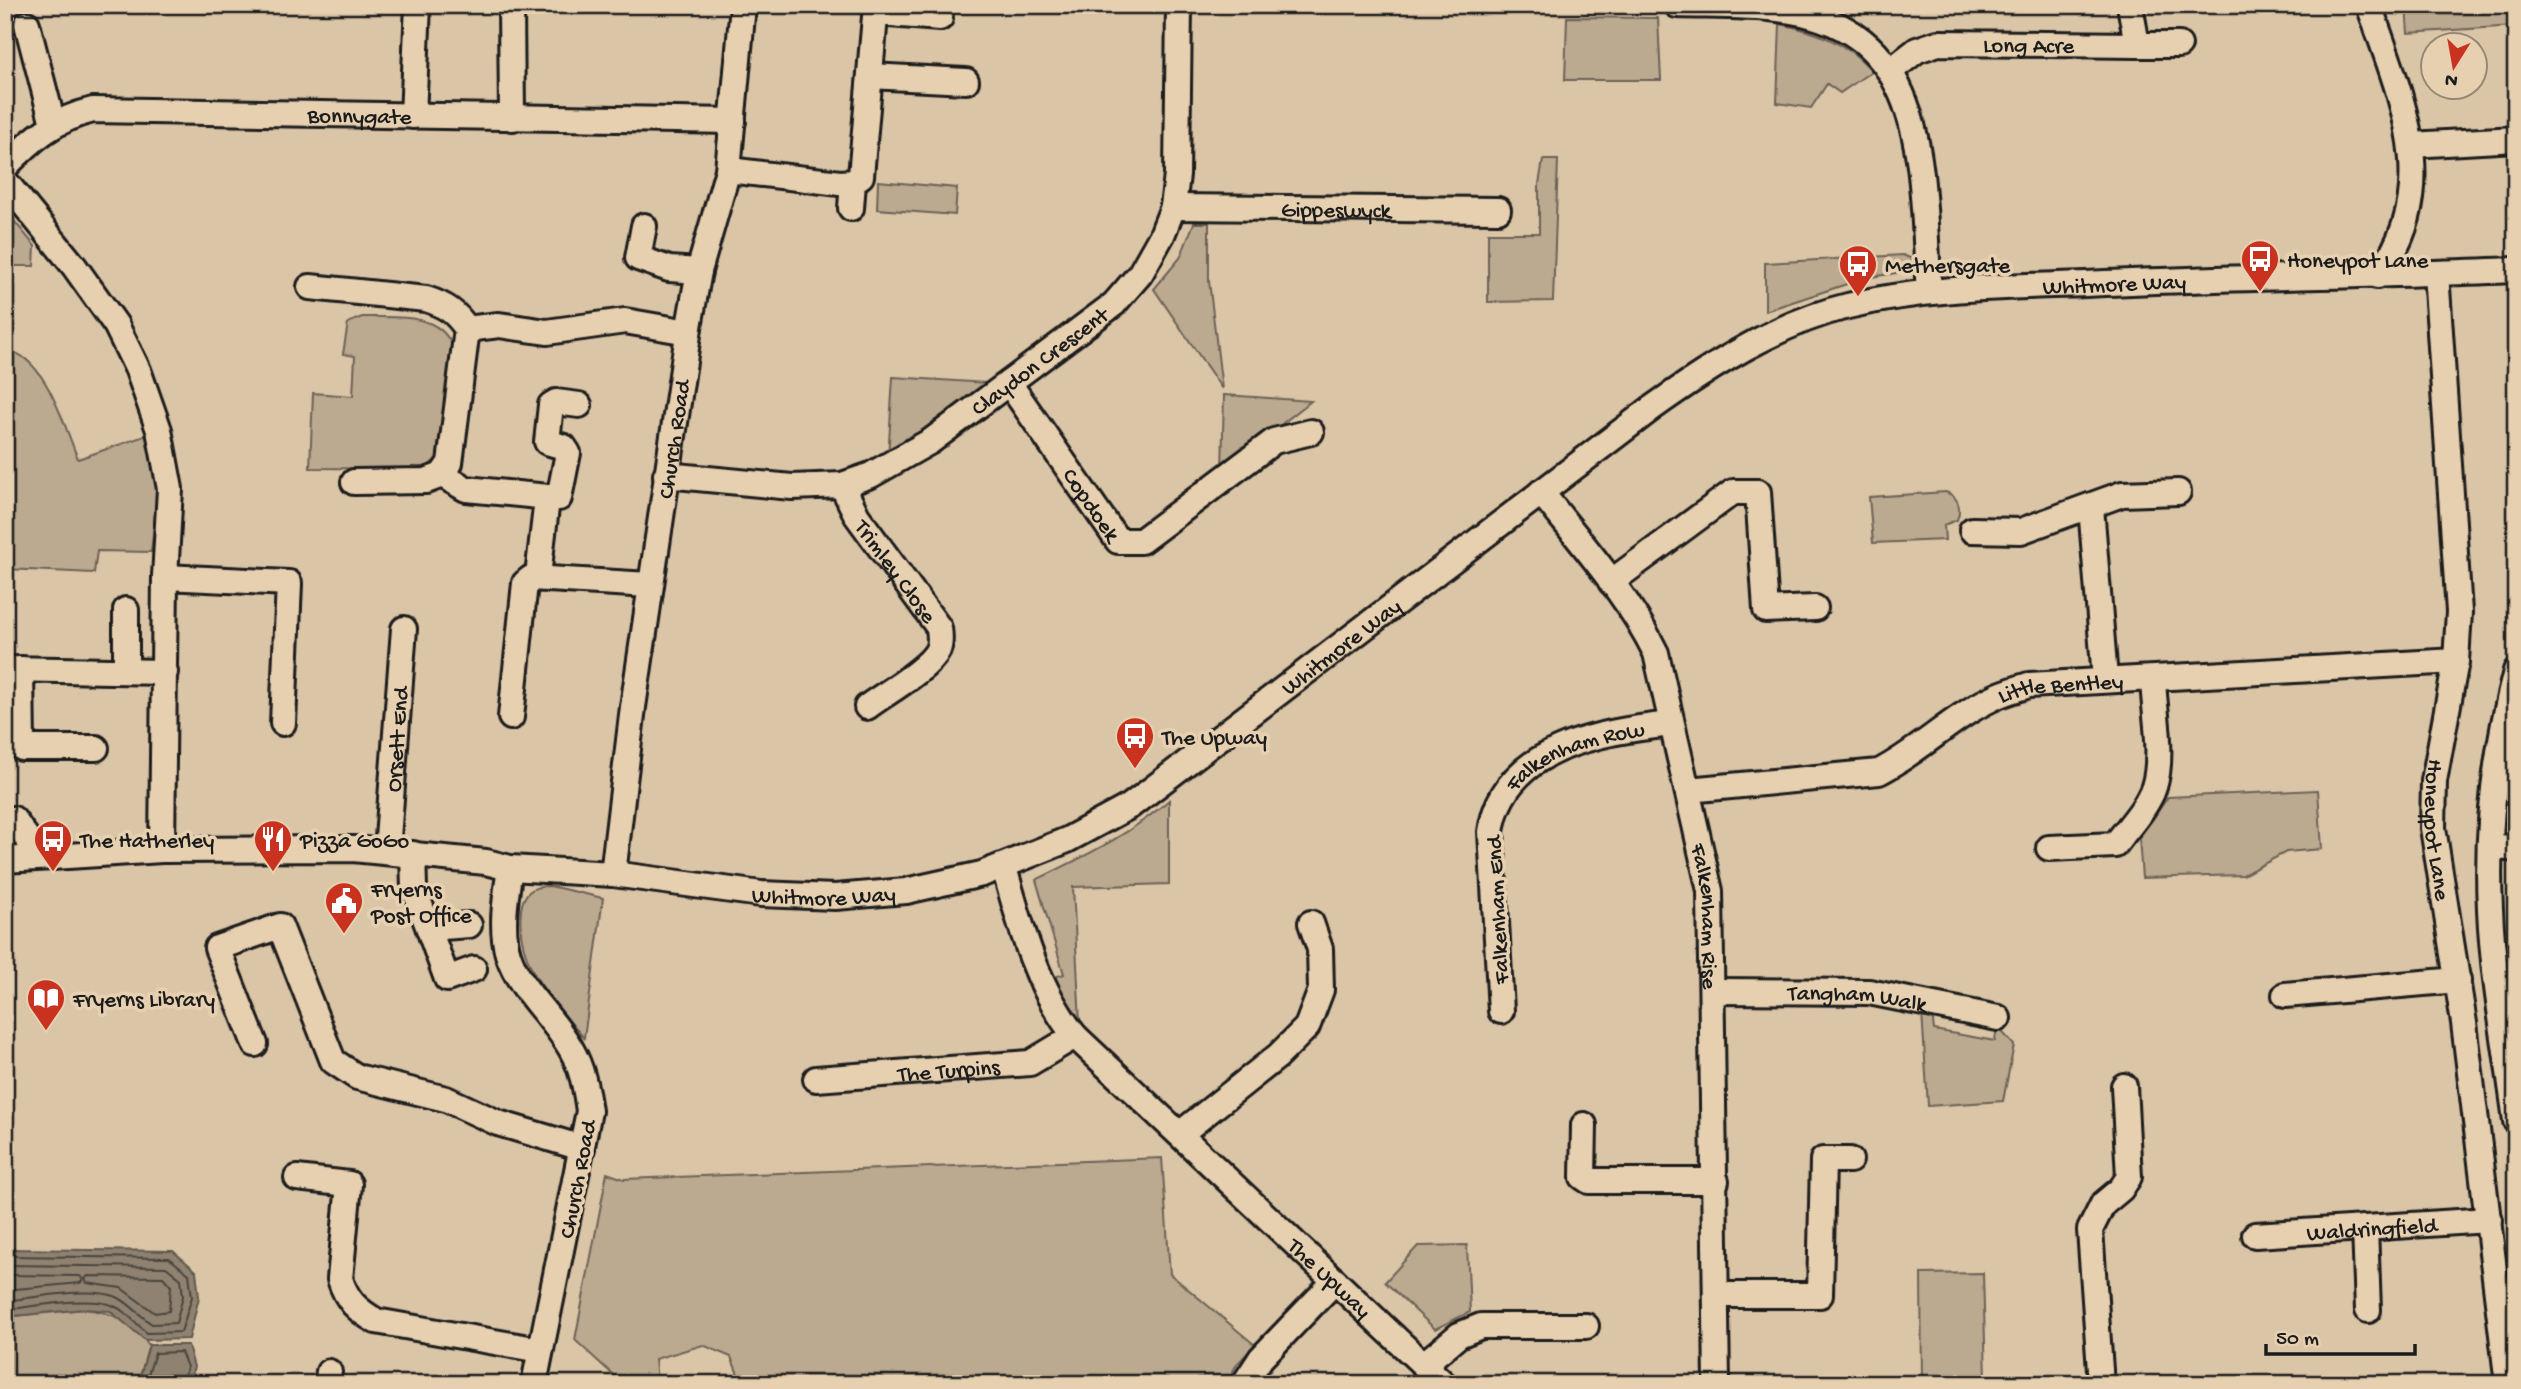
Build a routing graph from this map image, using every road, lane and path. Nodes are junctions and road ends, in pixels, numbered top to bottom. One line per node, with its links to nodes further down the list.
1 (418, 5): 17 (street)
2 (511, 5): 18 (street)
3 (743, 5): 19 (street, Church Road)
4 (1179, 5): 27 (street, Claydon Crescent)
5 (1677, 5): 8 (street)
6 (2130, 5): 12 (street)
7 (2369, 5): 22 (street)
8 (1729, 6): 14 (street)
9 (876, 9): 10 (street); 15 (street)
10 (940, 18)
11 (27, 24): 20 (street)
12 (2137, 45): 13 (street, Long Acre); 14 (street, Long Acre)
13 (2179, 45)
14 (1890, 71): 36 (street)
15 (870, 76): 16 (street); 26 (street)
16 (966, 81)
17 (413, 116): 18 (street, Bonnygate); 20 (street, Bonnygate)
18 (512, 118): 19 (street, Bonnygate)
19 (733, 121): 24 (street, Church Road)
20 (53, 124): 23 (street, Bonnygate)
21 (2516, 139): 22 (street)
22 (2411, 145): 34 (street)
23 (5, 167)
24 (728, 170): 26 (street); 32 (street, Church Road)
25 (5, 181): 54 (street)
26 (843, 182): 28 (street)
27 (1173, 207): 29 (street, Gippeswyck); 39 (street, Claydon Crescent)
28 (851, 208)
29 (1498, 210)
30 (644, 226): 32 (street)
31 (2516, 270): 33 (street, Whitmore Way)
32 (699, 271): 38 (street, Church Road)
33 (2436, 273): 34 (street, Whitmore Way); 60 (street, Honeypot Lane)
34 (2377, 276): 36 (street, Whitmore Way)
35 (310, 287): 37 (street)
36 (1929, 292): 46 (street, Whitmore Way)
37 (467, 329): 38 (street); 42 (street)
38 (688, 332): 43 (street, Church Road)
39 (1009, 383): 45 (street, Claydon Crescent); 51 (street, Copdoek)
40 (579, 405): 48 (street)
41 (1311, 432): 51 (street, Copdoek)
42 (442, 475): 44 (street); 48 (street)
43 (666, 475): 45 (street, Claydon Crescent); 56 (street, Church Road)
44 (354, 482)
45 (842, 485): 67 (street, Trimley Close)
46 (1541, 492): 55 (street, Falkenham Rise); 83 (street, Whitmore Way)
47 (2178, 492): 49 (street)
48 (547, 499): 53 (street)
49 (2091, 507): 50 (street); 65 (street)
50 (1972, 530)
51 (1118, 541): 52 (street)
52 (1137, 564)
53 (538, 576): 56 (street); 68 (street)
54 (165, 577): 64 (street); 69 (street)
55 (1611, 582): 57 (street); 70 (street, Falkenham Rise)
56 (650, 585): 85 (street, Church Road)
57 (1815, 608)
58 (126, 610): 62 (street)
59 (404, 629): 79 (street, Orsett End)
60 (2456, 661): 66 (street, Little Bentley); 90 (street, Honeypot Lane)
61 (13, 669): 62 (street); 71 (street)
62 (126, 671): 64 (street)
63 (2516, 671): 75 (street)
64 (165, 672): 78 (street)
65 (2105, 679): 66 (street, Little Bentley); 72 (street, Little Bentley)
66 (2152, 679): 76 (street)
67 (867, 707)
68 (511, 717)
69 (283, 723)
70 (1671, 723): 72 (street, Falkenham Rise); 73 (street, Falkenham Row)
71 (96, 748)
72 (1688, 790): 91 (street, Falkenham Rise)
73 (1494, 809): 93 (street, Falkenham End)
74 (5, 820): 81 (street)
75 (2491, 846): 77 (street); 97 (street)
76 (2049, 848)
77 (2516, 849)
78 (162, 850): 79 (street, Whitmore Way); 81 (street, Whitmore Way)
79 (387, 851): 80 (street, Whitmore Way)
80 (413, 854): 84 (street, Whitmore Way); 88 (street)
81 (33, 857): 82 (street, Whitmore Way)
82 (5, 860)
83 (1004, 867): 85 (street, Whitmore Way); 95 (street, The Upway)
84 (510, 868): 85 (street, Whitmore Way); 103 (street, Church Road)
85 (613, 874)
86 (1311, 923): 102 (street)
87 (469, 925): 88 (street)
88 (429, 928): 89 (street)
89 (474, 969)
90 (2458, 980): 92 (street); 107 (street, Honeypot Lane)
91 (1714, 990): 94 (street, Tangham Walk); 106 (street, Falkenham Rise)
92 (2285, 995)
93 (1501, 1011)
94 (1998, 1018)
95 (1075, 1036): 98 (street, The Turpins); 102 (street, The Upway)
96 (255, 1044): 103 (street)
97 (2512, 1062): 100 (street)
98 (816, 1079)
99 (2124, 1086): 120 (street)
100 (2516, 1121)
101 (1584, 1125): 106 (street)
102 (1180, 1134): 110 (street, The Upway)
103 (582, 1148): 114 (street, Church Road)
104 (1850, 1160): 111 (street)
105 (297, 1178): 114 (street)
106 (1716, 1181): 111 (street, Falkenham Rise)
107 (2489, 1220): 108 (street, Waldringfield); 121 (street, Honeypot Lane)
108 (2365, 1228): 109 (street, Waldringfield); 112 (street)
109 (2255, 1235)
110 (1335, 1281): 115 (street, The Upway); 117 (street)
111 (1716, 1295): 119 (street, Falkenham Rise)
112 (2368, 1310)
113 (1586, 1326): 115 (street)
114 (540, 1350): 116 (street, Church Road)
115 (1424, 1364): 118 (street, The Upway)
116 (534, 1384)
117 (1244, 1384)
118 (1444, 1384)
119 (1717, 1384)
120 (2101, 1384)
121 (2508, 1384)

